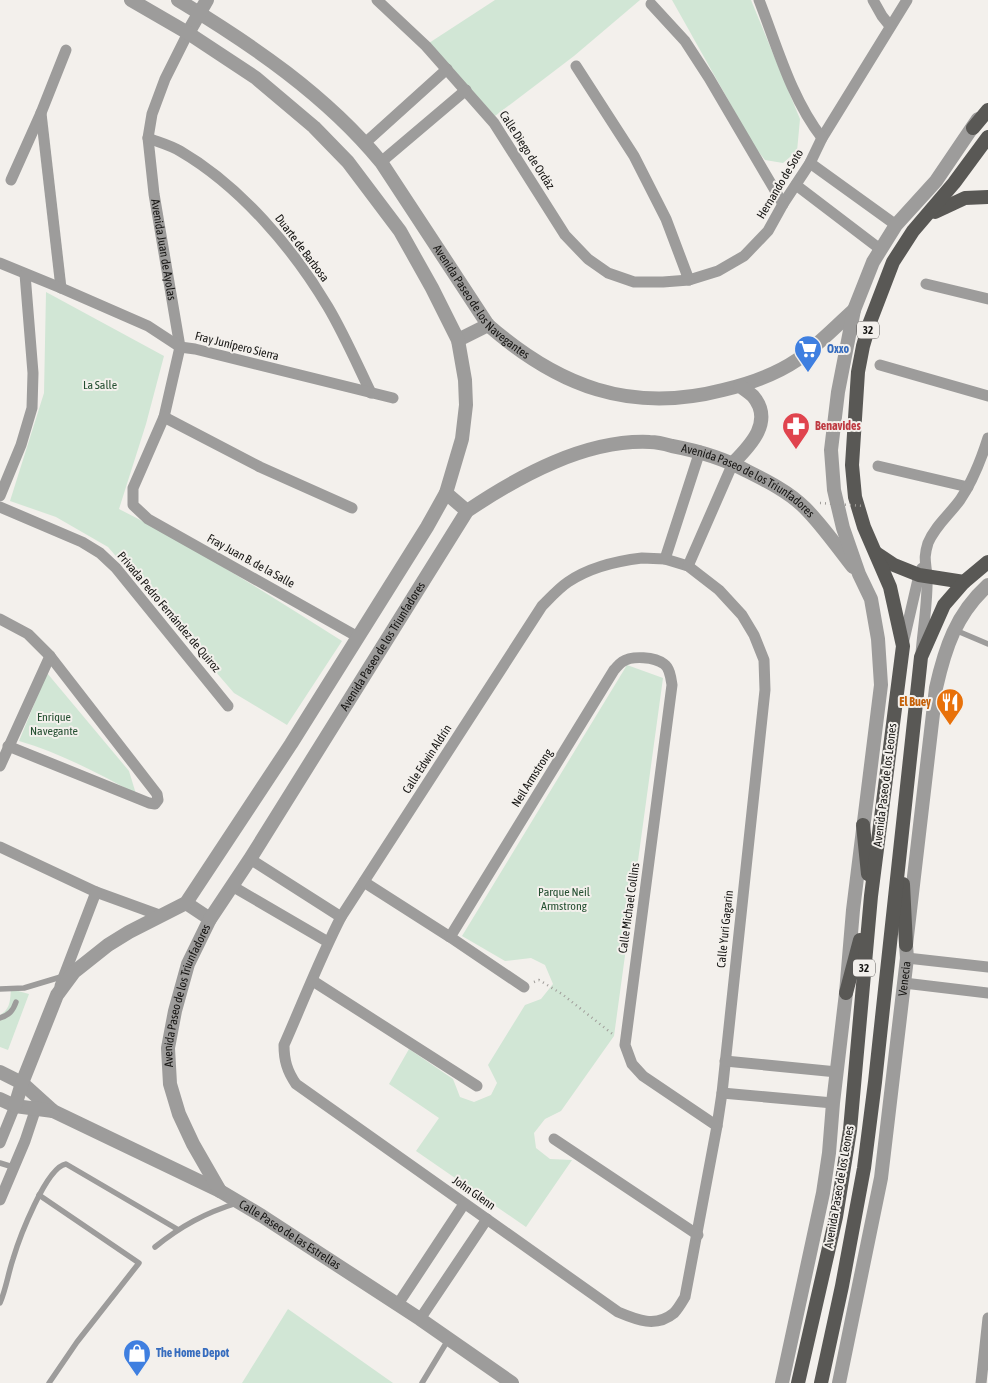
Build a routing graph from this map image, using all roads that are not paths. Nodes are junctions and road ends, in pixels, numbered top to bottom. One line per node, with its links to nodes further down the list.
1 (131, 0): 11 (street, Avenida Paseo de los Navegantes)
2 (178, 0): 9 (street, Avenida Paseo de los Navegantes)
3 (207, 0): 9 (street, Avenida Juan de Ayolas)
4 (377, 0): 14 (street, Calle Diego de Ordáz)
5 (759, 0): 22 (street)
6 (873, 0): 10 (street)
7 (907, 0): 10 (street, Hernando de Soto)
8 (651, 4): 29 (street)
9 (199, 13): 11 (street, Avenida Juan de Ayolas); 23 (street, Avenida Paseo de los Navegantes)
10 (890, 26): 22 (street, Hernando de Soto)
11 (188, 33): 21 (street, Avenida Juan de Ayolas); 42 (street, Avenida Paseo de los Navegantes)
12 (66, 50): 18 (street)
13 (576, 66): 36 (street)
14 (447, 69): 15 (street, Calle Diego de Ordáz); 23 (street)
15 (466, 90): 24 (street); 34 (street, Calle Diego de Ordáz)
16 (988, 104): 19 (street)
17 (988, 110): 19 (main road)
18 (41, 113): 26 (street); 38 (street)
19 (972, 128): 31 (street)
20 (988, 137): 30 (main road, Avenida Paseo de los Leones / 32)
21 (148, 138): 43 (street, Avenida Juan de Ayolas); 46 (street, Duarte de Barbosa)
22 (822, 138): 25 (street, Hernando de Soto)
23 (365, 143): 24 (street, Avenida Paseo de los Navegantes)
24 (380, 162): 41 (street, Avenida Paseo de los Navegantes)
25 (810, 163): 27 (street, Hernando de Soto); 31 (street)
26 (10, 180)
27 (796, 185): 29 (street, Hernando de Soto); 32 (street)
28 (988, 197): 30 (main road)
29 (782, 204): 36 (street, Hernando de Soto)
30 (925, 218): 61 (main road, Avenida Paseo de los Leones / 32)
31 (896, 225): 32 (street)
32 (880, 249): 40 (street)
33 (0, 263): 35 (street, Fray Junípero Sierra)
34 (608, 273): 36 (street, Hernando de Soto)
35 (25, 274): 38 (street, Fray Junípero Sierra); 56 (street)
36 (689, 280)
37 (926, 284): 39 (street)
38 (61, 288): 43 (street, Fray Junípero Sierra)
39 (988, 299)
40 (854, 310): 45 (street, Avenida Paseo de los Navegantes); 66 (street)
41 (488, 325): 42 (street); 45 (street, Avenida Paseo de los Navegantes)
42 (458, 340): 55 (street)
43 (180, 347): 46 (street, Fray Junípero Sierra); 49 (street, Avenida Juan de Ayolas)
44 (880, 365): 47 (street)
45 (740, 386): 52 (street)
46 (371, 392): 48 (street, Fray Junípero Sierra)
47 (988, 396)
48 (393, 398)
49 (164, 417): 57 (street, Avenida Juan de Ayolas); 59 (street)
50 (988, 438): 54 (street)
51 (700, 451): 52 (street, Avenida Paseo de los Triunfadores); 60 (street, Avenida Paseo de los Triunfadores); 62 (street)
52 (733, 463): 64 (street); 66 (street, Avenida Paseo de los Triunfadores)
53 (878, 466): 54 (street)
54 (968, 487): 65 (street)
55 (446, 493): 60 (street); 71 (street)
56 (0, 496)
57 (133, 505): 71 (street, Fray Juan B. de la Salle)
58 (0, 507): 77 (street, Privada Pedro Fernández de Quiroz)
59 (352, 508)
60 (467, 511): 83 (street, Avenida Paseo de los Triunfadores)
61 (876, 553): 65 (main road); 73 (main road, Avenida Paseo de los Leones / 32)
62 (665, 559): 64 (street, Calle Edwin Aldrin); 84 (street, Calle Edwin Aldrin)
63 (988, 562): 67 (main road, Avenida Paseo de los Leones / 32)
64 (683, 564): 106 (street, Calle Yuri Gagarin)
65 (923, 572): 67 (main road); 73 (street); 75 (street)
66 (860, 574): 80 (street)
67 (964, 582): 75 (main road, Avenida Paseo de los Leones / 32)
68 (988, 585): 70 (street, Venecia)
69 (0, 619): 74 (street)
70 (954, 629): 72 (lane); 94 (street, Venecia)
71 (358, 637): 88 (street)
72 (988, 644)
73 (903, 646): 87 (main road, Avenida Paseo de los Leones / 32)
74 (50, 656): 78 (street); 78 (street)
75 (921, 657): 81 (main road, Avenida Paseo de los Leones / 32)
76 (652, 659): 92 (street, Neil Armstrong); 117 (street, Calle Michael Collins)
77 (228, 706)
78 (8, 746): 79 (street)
79 (0, 766)
80 (863, 825): 87 (main road); 101 (street)
81 (901, 837): 94 (main road); 142 (main road, Avenida Paseo de los Leones / 32)
82 (0, 847): 86 (street)
83 (250, 859): 85 (street, Avenida Paseo de los Triunfadores); 90 (street)
84 (364, 882): 90 (street, Calle Edwin Aldrin); 92 (street)
85 (232, 886): 91 (street, Avenida Paseo de los Triunfadores); 93 (street)
86 (96, 892): 89 (street); 96 (street)
87 (870, 901): 101 (main road); 141 (main road, Avenida Paseo de los Leones / 32)
88 (186, 903): 89 (street); 91 (street)
89 (162, 916): 103 (street)
90 (342, 917): 93 (street, Calle Edwin Aldrin)
91 (210, 919): 122 (street, Avenida Paseo de los Triunfadores)
92 (450, 937): 99 (street)
93 (328, 942): 97 (street, Calle Edwin Aldrin)
94 (906, 952): 95 (street); 98 (street, Venecia)
95 (988, 967)
96 (64, 976): 100 (lane); 103 (street)
97 (313, 981): 107 (street, Calle Edwin Aldrin); 111 (street)
98 (904, 983): 102 (street); 143 (street, Venecia)
99 (524, 987)
100 (0, 989)
101 (846, 993): 109 (street)
102 (988, 993)
103 (57, 995): 110 (street)
104 (16, 1002): 105 (lane)
105 (0, 1018)
106 (725, 1061): 109 (street); 112 (street, Calle Yuri Gagarin)
107 (286, 1066): 126 (street, John Glenn)
108 (0, 1072): 110 (street)
109 (836, 1072): 114 (street)
110 (22, 1083): 115 (street); 116 (street)
111 (477, 1086)
112 (722, 1093): 114 (street); 117 (street, Calle Yuri Gagarin)
113 (0, 1099): 116 (street, Calle Paseo de las Estrellas)
114 (833, 1102): 137 (street)
115 (38, 1104): 116 (street, Calle Paseo de las Estrellas); 121 (street); 122 (street, Calle Paseo de las Estrellas)
116 (15, 1106): 119 (street)
117 (718, 1126): 129 (street, Calle Yuri Gagarin)
118 (554, 1139): 129 (street)
119 (0, 1143)
120 (0, 1163): 121 (lane)
121 (7, 1174): 124 (street)
122 (220, 1191): 125 (street, Calle Paseo de las Estrellas)
123 (39, 1195): 128 (lane); 131 (lane); 138 (lane)
124 (0, 1200)
125 (239, 1202): 128 (lane); 132 (street, Calle Paseo de las Estrellas)
126 (464, 1204): 127 (street, John Glenn); 132 (street)
127 (487, 1219): 134 (street); 135 (street, John Glenn)
128 (177, 1229): 130 (lane)
129 (698, 1235): 135 (street, Calle Yuri Gagarin)
130 (155, 1247)
131 (0, 1303)
132 (398, 1304): 134 (street, Calle Paseo de las Estrellas)
133 (988, 1318): 144 (street)
134 (420, 1319): 136 (street, Calle Paseo de las Estrellas)
135 (659, 1321)
136 (449, 1339): 139 (lane); 140 (street, Calle Paseo de las Estrellas)
137 (780, 1381)
138 (49, 1383)
139 (422, 1383)
140 (512, 1383)
141 (798, 1383)
142 (821, 1383)
143 (840, 1383)
144 (981, 1383)

